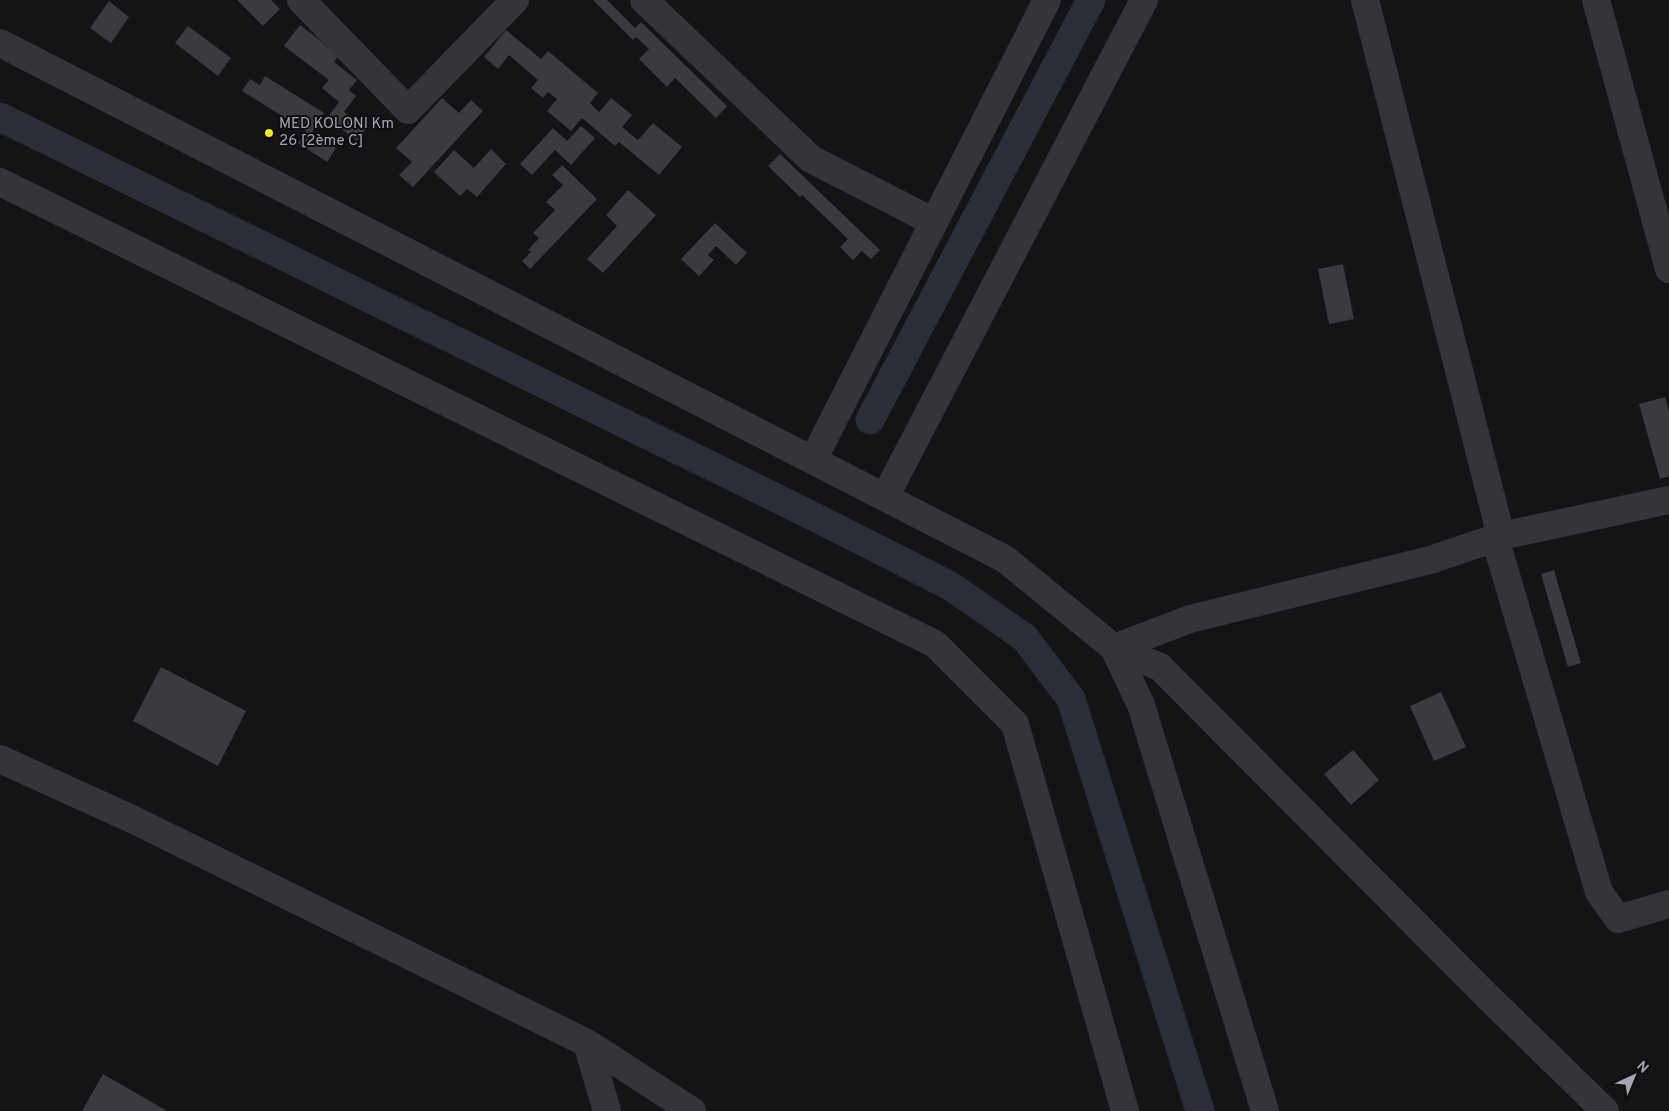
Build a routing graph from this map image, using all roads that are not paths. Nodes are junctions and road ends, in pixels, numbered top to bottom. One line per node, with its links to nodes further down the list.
1 (302, 0): 2 (street)
2 (515, 0)
3 (644, 0): 10 (street)
4 (1144, 0): 13 (street)
5 (1365, 0): 15 (street)
6 (1596, 0): 11 (street)
7 (1038, 4): 10 (street)
8 (0, 43): 12 (street)
9 (0, 182): 22 (street)
10 (934, 222): 12 (street)
11 (1669, 269)
12 (813, 460): 13 (street)
13 (885, 498): 16 (street)
14 (1669, 500): 15 (street)
15 (1500, 546): 16 (street); 18 (street)
16 (1114, 648): 23 (street); 24 (street)
17 (0, 759): 19 (street)
18 (1669, 904)
19 (587, 1043): 20 (street); 21 (street)
20 (607, 1111)
21 (692, 1111)
22 (1125, 1111)
23 (1265, 1111)
24 (1606, 1111)

